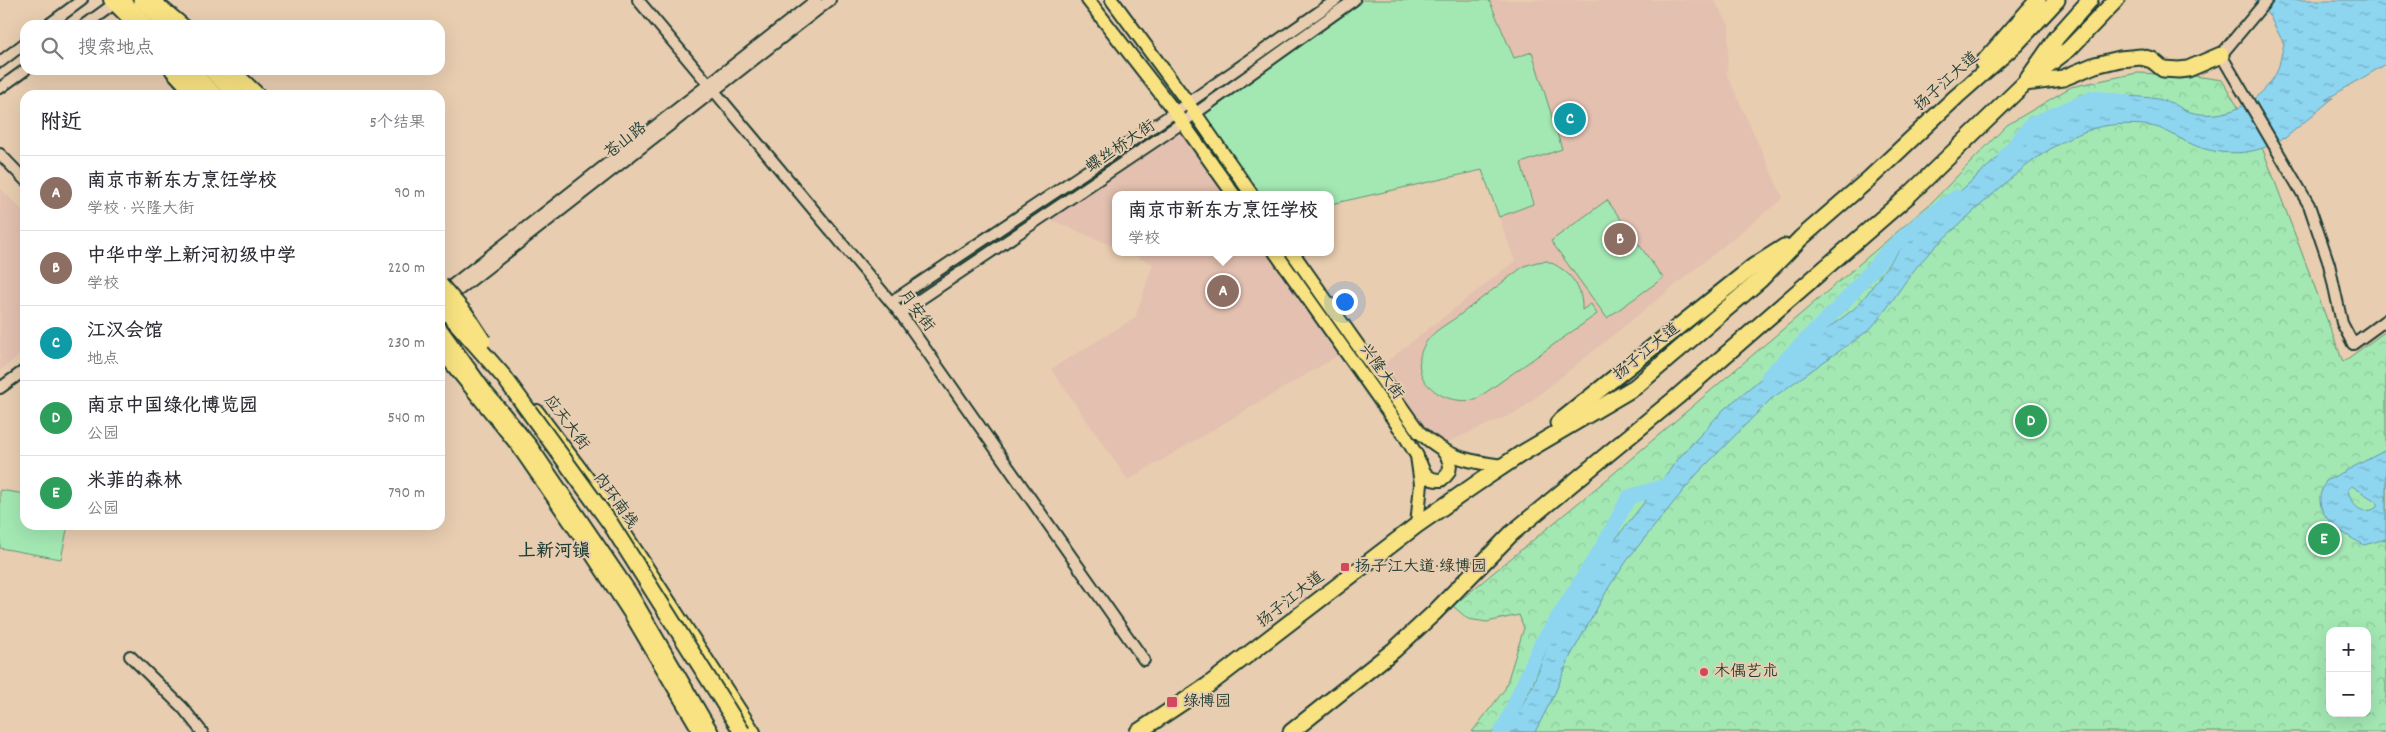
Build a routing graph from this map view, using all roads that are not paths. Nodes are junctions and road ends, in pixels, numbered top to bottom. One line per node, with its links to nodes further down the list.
1 (82, 0): 17 (street)
2 (141, 0): 20 (highway)
3 (638, 0): 34 (street, 月安街)
4 (816, 0): 34 (street, 苍山路)
5 (830, 0): 34 (street, 苍山路)
6 (1088, 0): 43 (main road)
7 (1112, 0): 42 (main road)
8 (1336, 0): 42 (street, 螺丝桥大街)
9 (1354, 0): 42 (street, 螺丝桥大街)
10 (2057, 0): 41 (highway, 扬子江大道)
11 (2090, 0): 32 (highway)
12 (2116, 0): 32 (highway)
13 (2268, 0): 23 (street)
14 (116, 1): 18 (street); 19 (highway)
15 (2037, 2): 41 (highway)
16 (159, 5): 21 (highway)
17 (55, 20)
18 (91, 20)
19 (133, 20)
20 (161, 20)
21 (175, 20)
22 (20, 47): 24 (street)
23 (2221, 54): 32 (highway); 55 (street)
24 (0, 62)
25 (20, 74): 33 (street)
26 (178, 75): 35 (highway)
27 (184, 75): 36 (main road)
28 (195, 75): 37 (highway)
29 (216, 75): 38 (highway)
30 (229, 75): 39 (main road)
31 (235, 75): 40 (highway)
32 (2025, 82): 73 (highway)
33 (0, 88)
34 (711, 89): 50 (street, 苍山路); 53 (street, 月安街)
35 (191, 90)
36 (199, 90)
37 (210, 90)
38 (231, 90)
39 (243, 90)
40 (252, 90)
41 (1956, 97): 64 (highway, 扬子江大道)
42 (1192, 108): 43 (street, 螺丝桥大街); 47 (main road)
43 (1179, 118): 46 (main road); 53 (street, 螺丝桥大街); 54 (street, 螺丝桥大街)
44 (0, 154): 45 (street)
45 (20, 175)
46 (1231, 191)
47 (1249, 191)
48 (1278, 256): 63 (main road, 兴隆大街)
49 (1295, 256): 62 (main road, 兴隆大街)
50 (445, 293)
51 (445, 299): 70 (highway, 内环南线, bridge)
52 (445, 301): 71 (main road, 应天大街)
53 (891, 302): 54 (street, 月安街)
54 (900, 313): 67 (street, 月安街)
55 (2386, 320)
56 (445, 337): 61 (highway)
57 (445, 347): 61 (highway)
58 (445, 356): 68 (main road)
59 (20, 374): 60 (street)
60 (0, 388)
61 (485, 393): 68 (highway)
62 (1443, 451): 63 (main road); 64 (main road, 兴隆大街)
63 (1418, 456): 65 (main road, 兴隆大街)
64 (1503, 466): 65 (highway, 扬子江大道)
65 (1417, 525): 72 (highway, 扬子江大道)
66 (130, 656): 69 (street)
67 (1144, 660)
68 (706, 730)
69 (202, 732)
70 (742, 732)
71 (754, 732)
72 (1138, 732)
73 (1291, 732)

